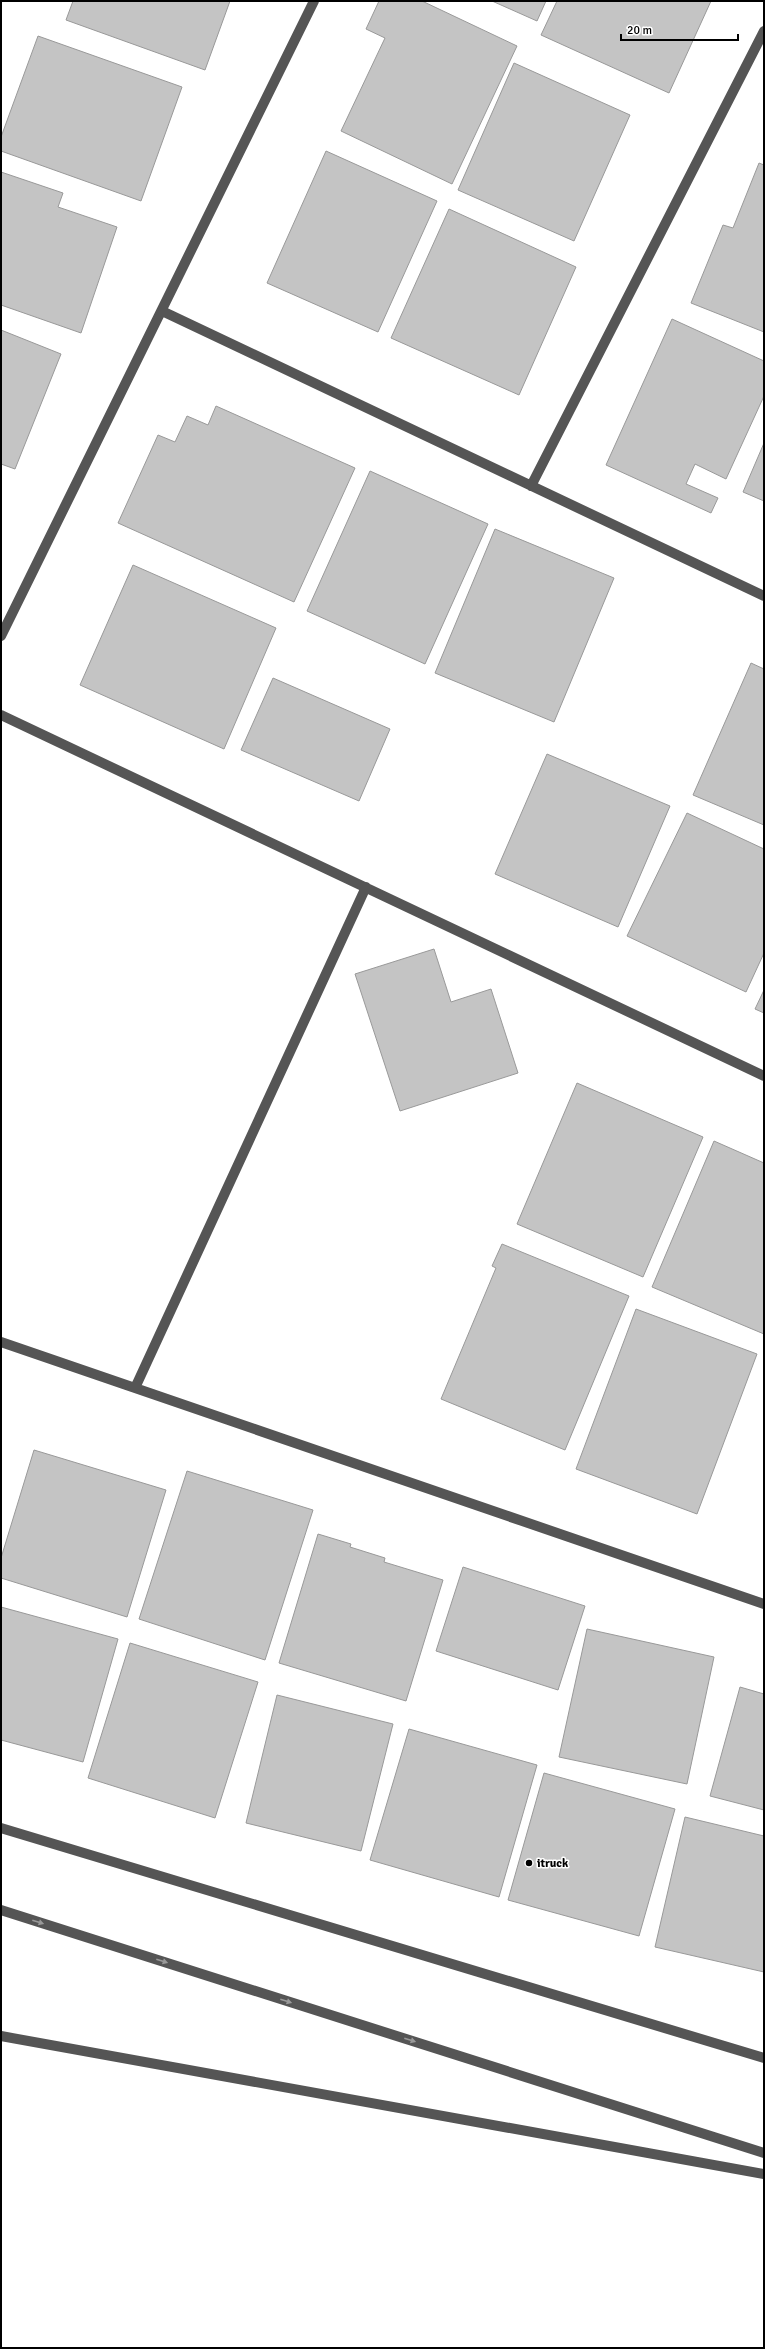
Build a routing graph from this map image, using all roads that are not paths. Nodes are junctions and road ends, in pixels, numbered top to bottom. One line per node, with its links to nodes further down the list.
1 (314, 1): 3 (street)
2 (764, 32): 4 (street)
3 (162, 311): 4 (street); 6 (street)
4 (531, 486): 5 (street)
5 (764, 596)
6 (1, 636)
7 (1, 715): 8 (street)
8 (366, 887): 9 (street); 11 (street)
9 (764, 1076)
10 (1, 1342): 11 (street)
11 (134, 1388): 12 (street)
12 (764, 1604)
13 (1, 1828): 16 (street)
14 (1, 1910): 17 (street, one-way to 17)
15 (1, 2036): 18 (street)
16 (764, 2058)
17 (764, 2153)
18 (764, 2174)

